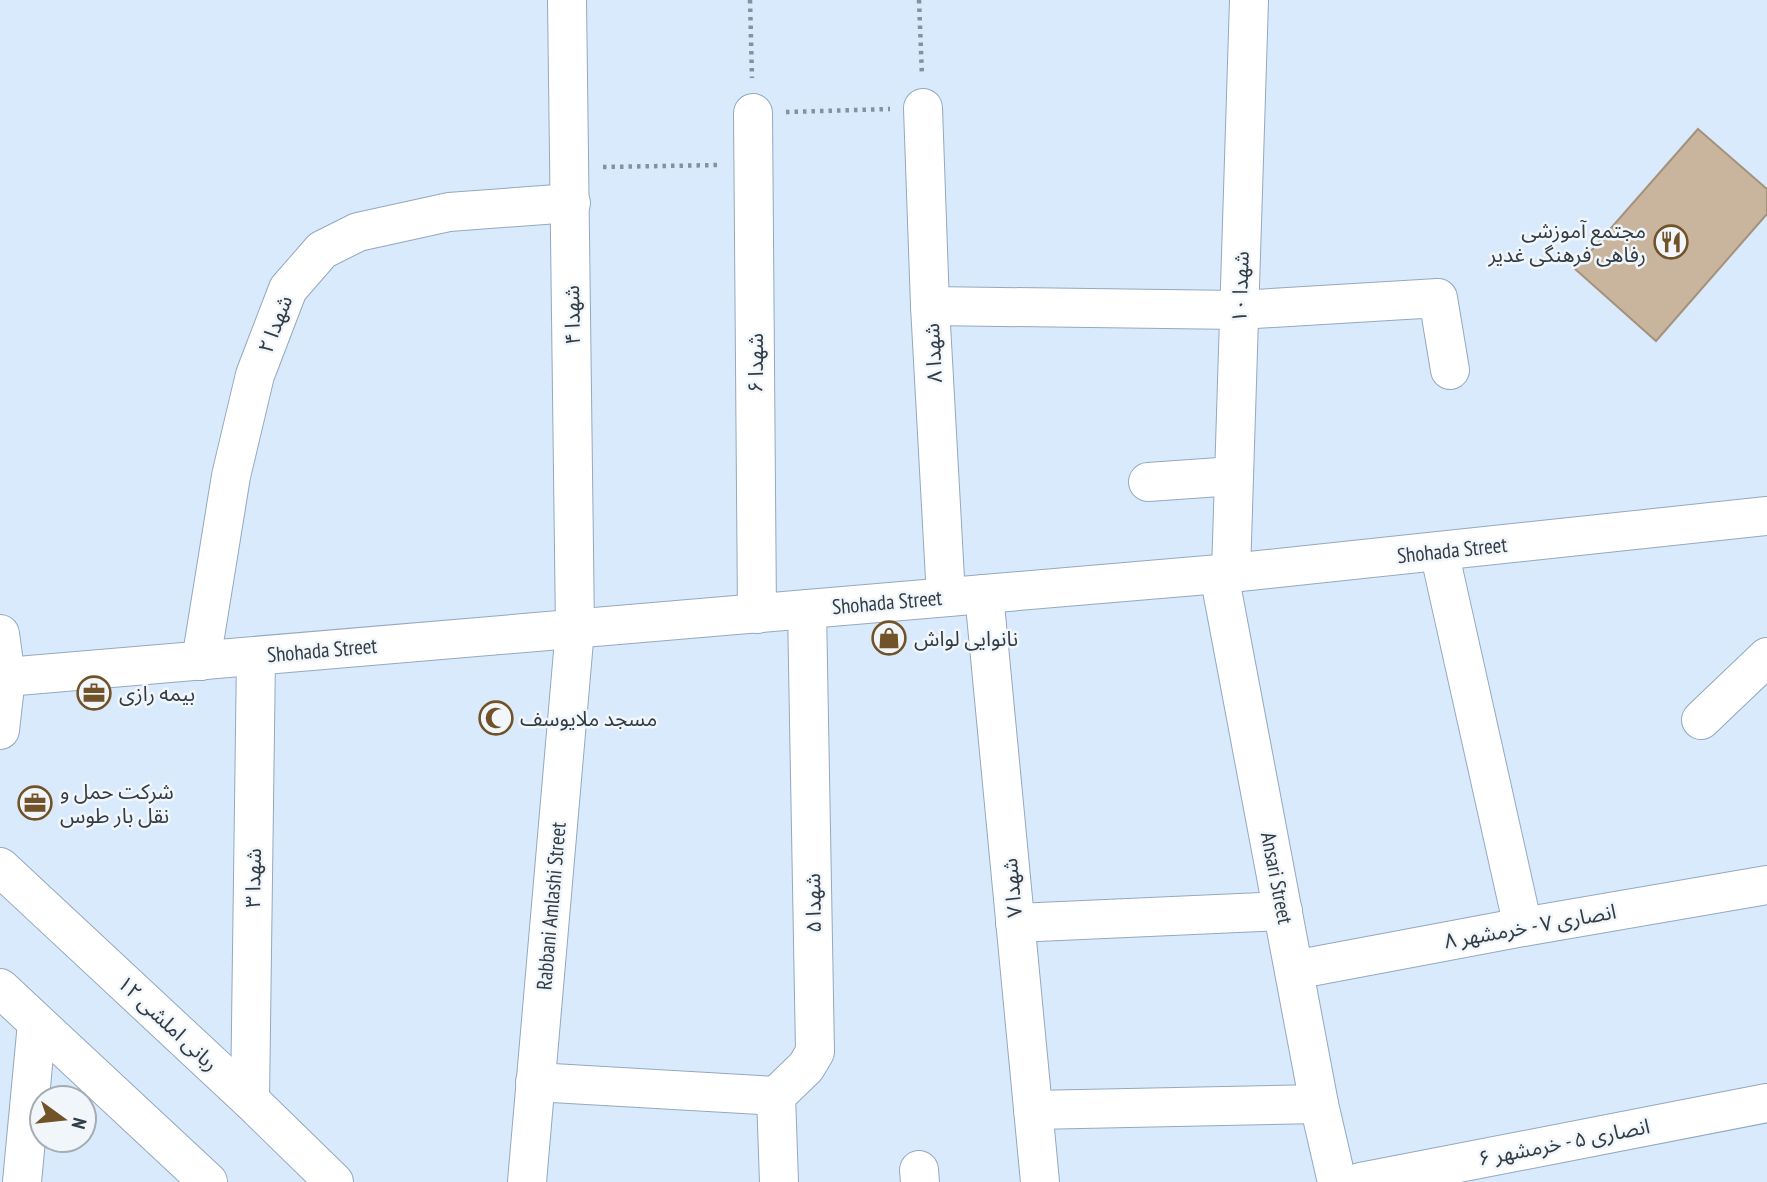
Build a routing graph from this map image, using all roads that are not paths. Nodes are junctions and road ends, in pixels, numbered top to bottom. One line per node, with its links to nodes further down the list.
1 (567, 0): 5 (main road, شهدا ۴)
2 (1249, 0): 7 (main road, شهدا ۱۰)
3 (923, 108): 6 (main road, شهدا ۸)
4 (753, 113): 17 (main road, شهدا ۶)
5 (571, 185): 18 (main road, شهدا ۴); 22 (main road, شهدا ۲)
6 (930, 306): 7 (main road); 15 (main road, شهدا ۸)
7 (1239, 310): 8 (main road); 9 (main road, شهدا ۱۰)
8 (1450, 370)
9 (1234, 476): 10 (main road); 13 (main road, شهدا ۱۰)
10 (1148, 482)
11 (1767, 516): 12 (main road, Shohada Street)
12 (1439, 551): 13 (main road, Shohada Street); 30 (main road)
13 (1225, 574): 14 (main road, Shohada Street); 28 (main road, Ansari Street)
14 (984, 594): 15 (main road, Shohada Street); 29 (main road, شهدا ۷)
15 (946, 597): 16 (main road, Shohada Street)
16 (807, 609): 17 (main road, Shohada Street); 35 (main road, شهدا ۵)
17 (757, 614): 18 (main road, Shohada Street)
18 (575, 629): 20 (main road, Shohada Street); 34 (main road, Rabbani Amlashi Street)
19 (0, 634): 23 (main road)
20 (256, 656): 22 (main road, Shohada Street); 36 (main road, شهدا ۳)
21 (1767, 657): 24 (main road)
22 (201, 661): 23 (main road, Shohada Street)
23 (6, 677): 25 (main road)
24 (1701, 720)
25 (0, 730)
26 (0, 867): 36 (main road, ربانی املشی ۱۲)
27 (1767, 885): 30 (main road, انصاری ۷ - خرمشهر ۸)
28 (1283, 911): 29 (main road); 31 (main road, Ansari Street)
29 (1015, 923): 39 (main road, شهدا ۷)
30 (1523, 927): 31 (main road, انصاری ۷ - خرمشهر ۸)
31 (1294, 970): 38 (main road, Ansari Street)
32 (0, 988): 33 (main road)
33 (37, 1023): 40 (main road); 41 (main road)
34 (536, 1082): 35 (main road); 43 (main road, Rabbani Amlashi Street)
35 (776, 1096): 44 (main road)
36 (250, 1100): 42 (main road, ربانی املشی ۱۲)
37 (1767, 1103): 47 (main road, انصاری ۵ - خرمشهر ۶)
38 (1319, 1104): 39 (main road); 46 (main road, Ansari Street)
39 (1033, 1111): 45 (main road, شهدا ۷)
40 (22, 1182)
41 (208, 1182)
42 (334, 1182)
43 (527, 1182)
44 (779, 1182)
45 (1040, 1182)
46 (1337, 1182)
47 (1361, 1182)

